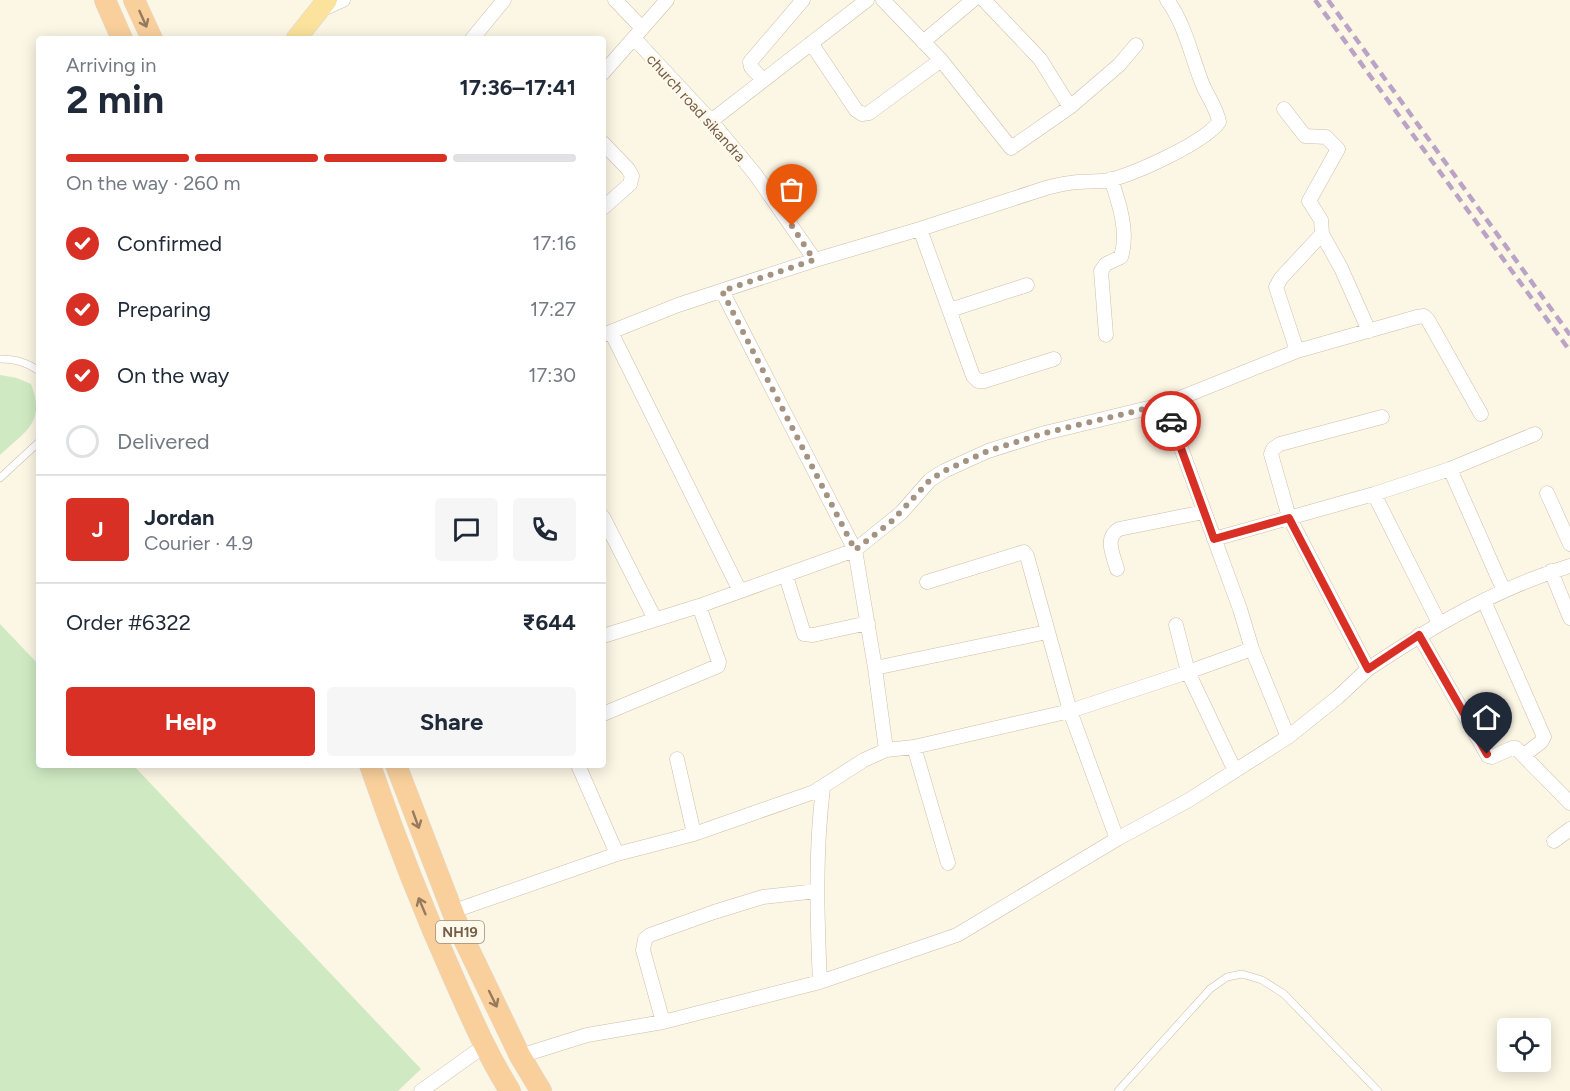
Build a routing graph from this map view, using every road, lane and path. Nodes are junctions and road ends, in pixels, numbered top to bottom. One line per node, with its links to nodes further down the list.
1 (105, 0): 15 (highway)
2 (134, 0): 16 (highway, one-way to 16)
3 (343, 0): 13 (street)
4 (504, 0): 18 (street)
5 (615, 0): 14 (street, church road sikandra)
6 (667, 0): 14 (street)
7 (803, 0): 24 (street)
8 (867, 0): 20 (street)
9 (883, 0): 19 (street)
10 (973, 0): 19 (street)
11 (984, 0): 25 (street)
12 (1167, 0): 29 (street)
13 (322, 4): 17 (main road)
14 (638, 33): 23 (street); 27 (street, church road sikandra)
15 (121, 36)
16 (151, 36)
17 (299, 36)
18 (474, 36)
19 (923, 42): 22 (street)
20 (811, 43): 22 (street); 24 (street)
21 (1136, 45): 25 (street)
22 (941, 60): 25 (street)
23 (606, 70)
24 (763, 80): 27 (street)
25 (1070, 106)
26 (1284, 109): 32 (street)
27 (711, 121): 33 (street, church road sikandra)
28 (606, 146): 30 (street)
29 (1112, 179): 31 (street); 39 (street)
30 (606, 205)
31 (920, 229): 33 (street); 36 (street)
32 (1322, 234): 37 (street); 40 (street)
33 (814, 260): 35 (street)
34 (1027, 285): 36 (street)
35 (722, 291): 38 (street); 58 (street)
36 (950, 310): 42 (street)
37 (1369, 331): 40 (street); 45 (street)
38 (607, 334): 64 (street)
39 (1106, 335)
40 (1297, 351): 44 (street)
41 (0, 359): 43 (lane)
42 (1054, 359)
43 (36, 369)
44 (1165, 404): 53 (street); 58 (street)
45 (1481, 414)
46 (1382, 417): 54 (street)
47 (1536, 434): 49 (street)
48 (36, 445): 50 (lane)
49 (1450, 469): 52 (street); 65 (street)
50 (0, 478)
51 (1547, 493): 57 (street)
52 (1374, 494): 54 (street); 71 (street)
53 (1204, 512): 56 (street); 60 (street)
54 (1289, 518): 56 (street); 78 (street)
55 (606, 523): 69 (street)
56 (1214, 539): 76 (street)
57 (1570, 544)
58 (855, 550): 62 (street); 70 (street)
59 (1570, 566): 61 (street)
60 (1117, 569)
61 (1551, 571): 65 (street); 68 (street)
62 (786, 576): 64 (street); 70 (street)
63 (927, 582): 73 (street)
64 (740, 591): 67 (street)
65 (1503, 591): 66 (street)
66 (1484, 601): 71 (street); 85 (street)
67 (699, 606): 69 (street); 81 (street)
68 (1570, 618)
69 (655, 619): 74 (street)
70 (868, 623): 77 (street)
71 (1439, 623): 75 (street)
72 (1176, 625): 79 (street)
73 (1047, 632): 77 (street); 80 (street)
74 (606, 635)
75 (1419, 635): 78 (street); 85 (street)
76 (1251, 649): 79 (street); 82 (street)
77 (875, 668): 84 (street)
78 (1368, 669): 82 (street)
79 (1188, 672): 80 (street); 90 (street)
80 (1070, 711): 83 (street); 95 (street)
81 (606, 713)
82 (1288, 737): 90 (street)
83 (914, 747): 84 (street); 98 (street)
84 (886, 750): 91 (street)
85 (1524, 755): 92 (street)
86 (677, 759): 94 (street)
87 (370, 768): 103 (highway, NH19, one-way to 87)
88 (397, 768): 100 (highway, NH19, one-way to 100)
89 (579, 768): 97 (street)
90 (1234, 771): 95 (street)
91 (823, 788): 94 (street); 99 (street)
92 (1570, 803)
93 (1570, 829): 96 (street)
94 (694, 834): 97 (street)
95 (1117, 839): 101 (street)
96 (1554, 841)
97 (617, 854): 100 (street)
98 (948, 863)
99 (817, 891): 101 (street); 102 (street)
100 (451, 912): 104 (highway, NH19, one-way to 104)
101 (820, 982): 102 (street)
102 (663, 1022): 104 (street)
103 (484, 1046): 105 (street); 106 (highway, NH19)
104 (520, 1056): 107 (highway, NH19)
105 (421, 1091)
106 (510, 1091)
107 (541, 1091)
108 (1118, 1091): 109 (lane)
109 (1378, 1091)

